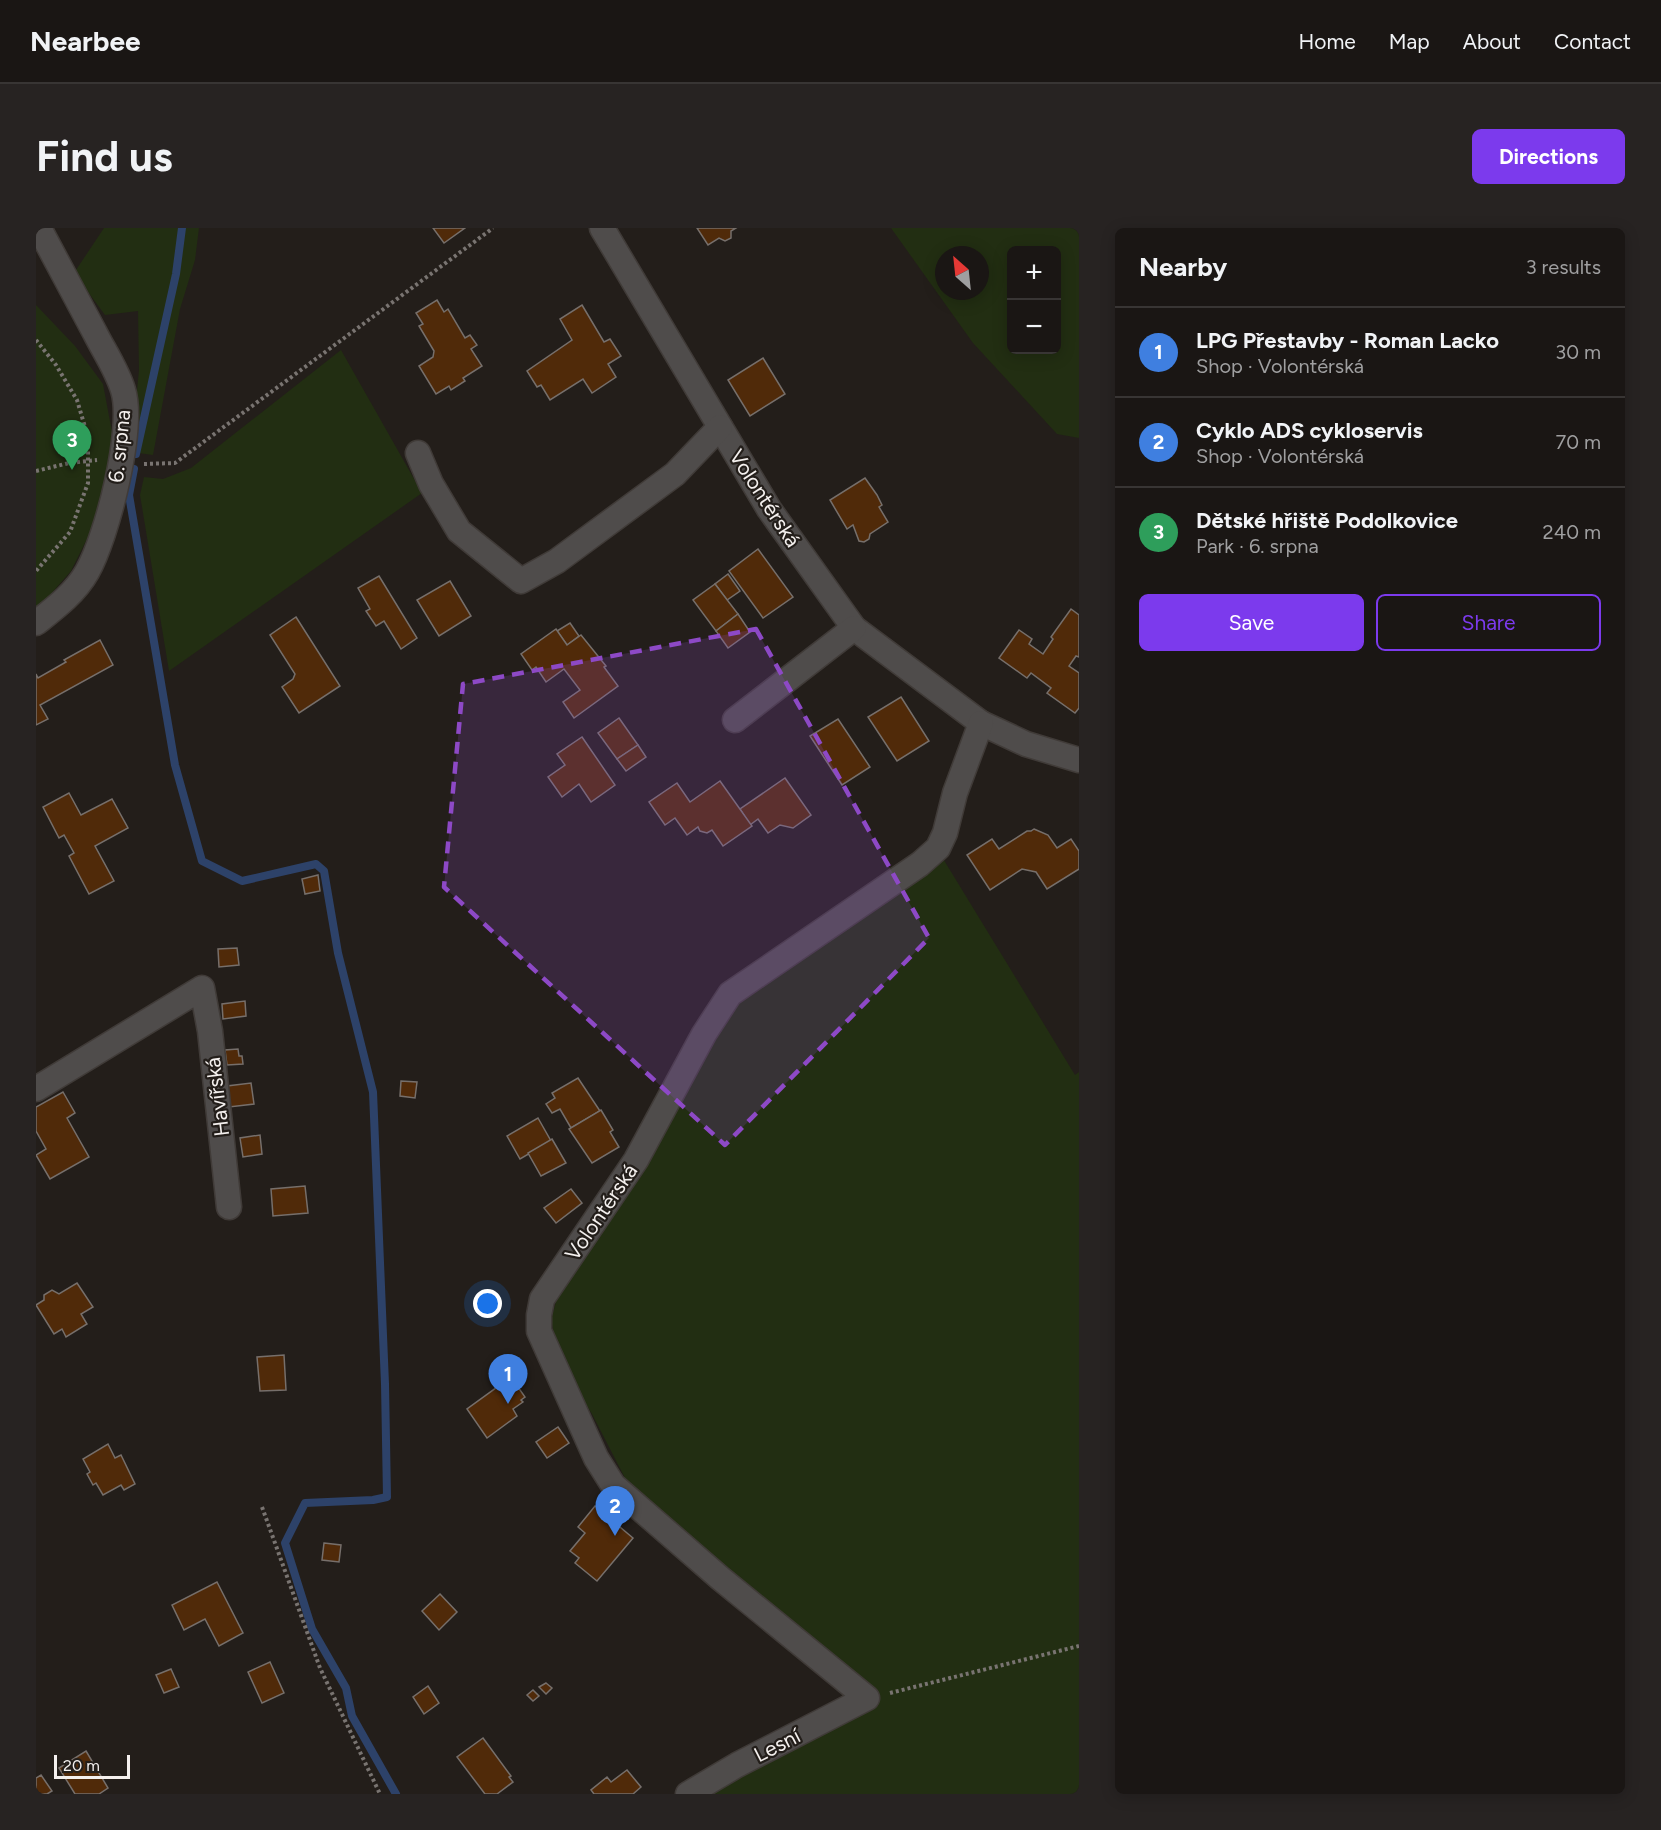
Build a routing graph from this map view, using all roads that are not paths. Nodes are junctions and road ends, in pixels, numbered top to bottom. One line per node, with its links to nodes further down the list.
1 (39, 228): 5 (street, 6. srpna)
2 (602, 228): 3 (street, Volontérská)
3 (720, 427): 4 (street); 6 (street, Volontérská)
4 (418, 453)
5 (36, 622)
6 (854, 628): 7 (street); 8 (street, Volontérská)
7 (735, 720)
8 (981, 723): 9 (street, Volontérská); 12 (street, Volontérská)
9 (1079, 760)
10 (36, 1089): 11 (street, Havířská)
11 (229, 1207)
12 (867, 1698): 13 (street, Lesní)
13 (688, 1794)

